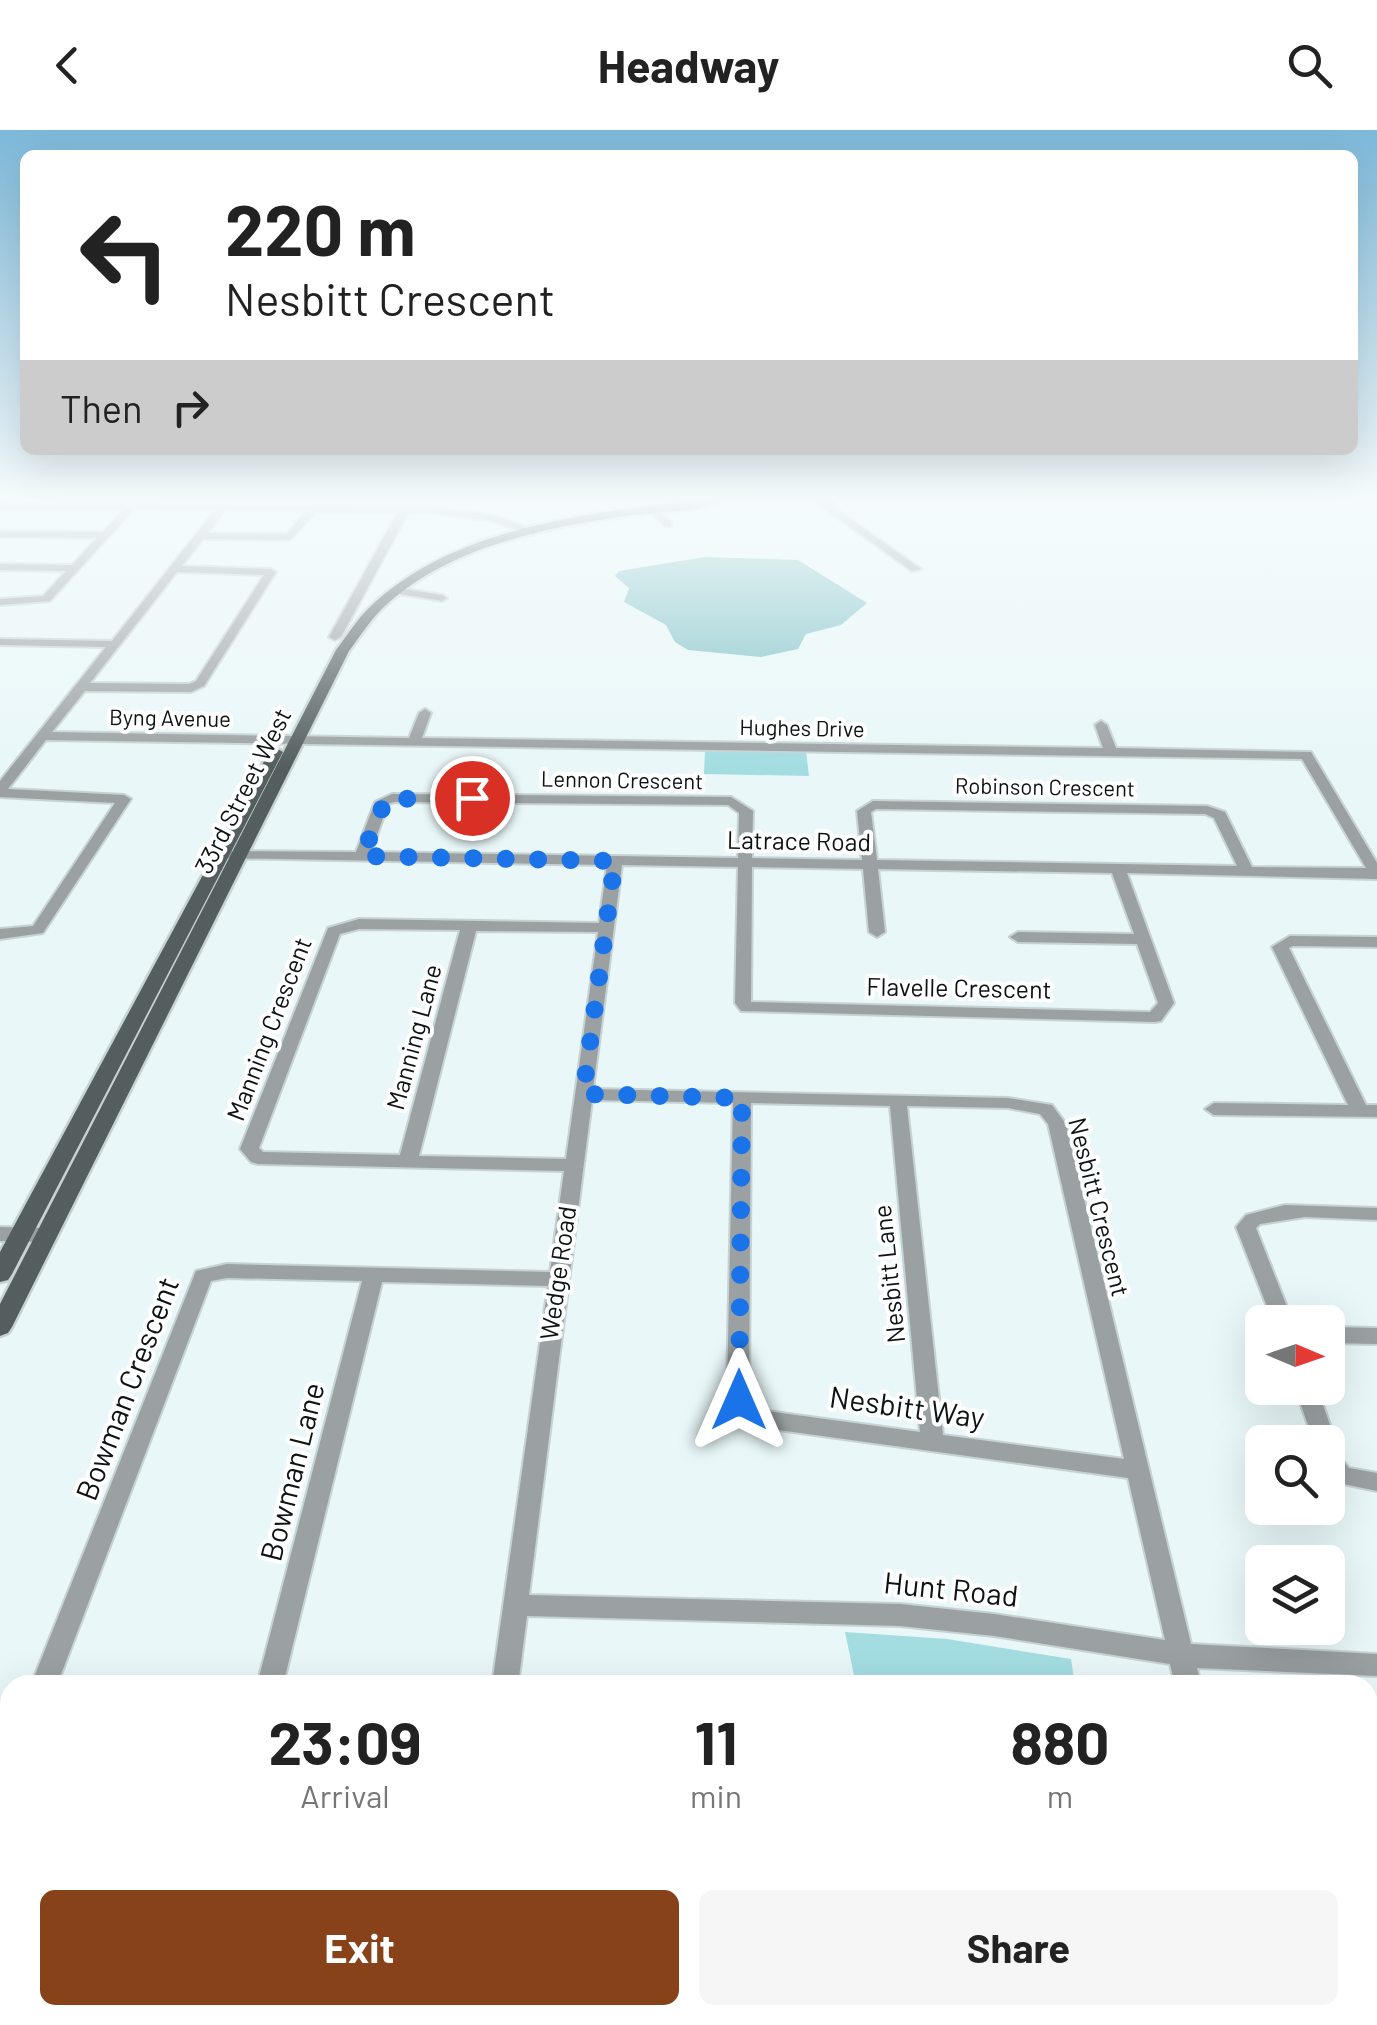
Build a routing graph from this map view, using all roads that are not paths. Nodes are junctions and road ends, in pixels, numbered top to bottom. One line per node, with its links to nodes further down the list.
1 (56, 589): 9 (street)
2 (157, 589): 12 (street)
3 (260, 589): 13 (street)
4 (362, 589): 10 (street, 33rd Street West)
5 (386, 589): 10 (main road, 33rd Street West)
6 (401, 589): 7 (main road, 33rd Street West)
7 (398, 591): 8 (street); 17 (main road, 33rd Street West)
8 (442, 598)
9 (0, 602)
10 (335, 637): 17 (main road, 33rd Street West)
11 (1, 644): 12 (street)
12 (114, 644): 13 (street)
13 (80, 687): 16 (street)
14 (425, 713): 18 (street)
15 (1101, 725): 19 (street)
16 (42, 736): 17 (street, Byng Avenue); 20 (street)
17 (290, 740): 18 (street, Hughes Drive); 21 (main road, 33rd Street West)
18 (414, 742): 19 (street, Hughes Drive)
19 (1111, 753): 28 (street, Hughes Drive)
20 (0, 791): 32 (street)
21 (230, 854): 22 (street, Latrace Road); 44 (main road, 33rd Street West); 45 (main road, 33rd Street West)
22 (362, 856): 23 (street, Latrace Road); 24 (street, Lennon Crescent)
23 (615, 861): 24 (street, Latrace Road); 30 (street, Wedge Road)
24 (745, 862): 25 (street, Latrace Road); 34 (street, Flavelle Crescent)
25 (870, 865): 26 (street, Latrace Road); 27 (street, Robinson Crescent); 31 (street)
26 (1118, 868): 27 (street, Latrace Road); 34 (street, Flavelle Crescent)
27 (1246, 870): 28 (street, Latrace Road)
28 (1377, 873)
29 (469, 926): 30 (street, Manning Crescent); 41 (street, Manning Lane); 41 (street, Manning Crescent)
30 (606, 928): 36 (street, Wedge Road)
31 (877, 932)
32 (0, 934)
33 (1018, 937): 34 (street)
34 (1142, 939)
35 (1377, 942): 40 (street)
36 (583, 1094): 37 (street, Nesbitt Crescent); 42 (street, Wedge Road)
37 (742, 1098): 38 (street, Nesbitt Crescent); 53 (street, Nesbitt Way)
38 (898, 1101): 53 (street, Nesbitt Lane); 54 (street, Nesbitt Crescent)
39 (1214, 1108): 40 (street)
40 (1369, 1111)
41 (408, 1161): 42 (street, Manning Crescent)
42 (573, 1165): 48 (street, Wedge Road)
43 (1377, 1214): 49 (street)
44 (10, 1234): 45 (street); 46 (main road, 33rd Street West)
45 (46, 1235): 50 (main road, 33rd Street West)
46 (0, 1274)
47 (374, 1275): 48 (street, Bowman Crescent); 60 (street, Bowman Crescent); 61 (street, Bowman Lane)
48 (557, 1280): 57 (street, Wedge Road)
49 (1276, 1305)
50 (0, 1327)
51 (1345, 1335): 52 (street)
52 (1377, 1336)
53 (932, 1441): 54 (street, Nesbitt Way)
54 (1136, 1470): 58 (street, Nesbitt Crescent)
55 (1345, 1477): 56 (street)
56 (1377, 1482)
57 (516, 1605): 58 (street, Hunt Road); 62 (street, Wedge Road)
58 (1180, 1653): 59 (street, Hunt Road); 63 (street, Nesbitt Crescent)
59 (1377, 1665)
60 (48, 1675)
61 (273, 1675)
62 (506, 1675)
63 (1186, 1675)

